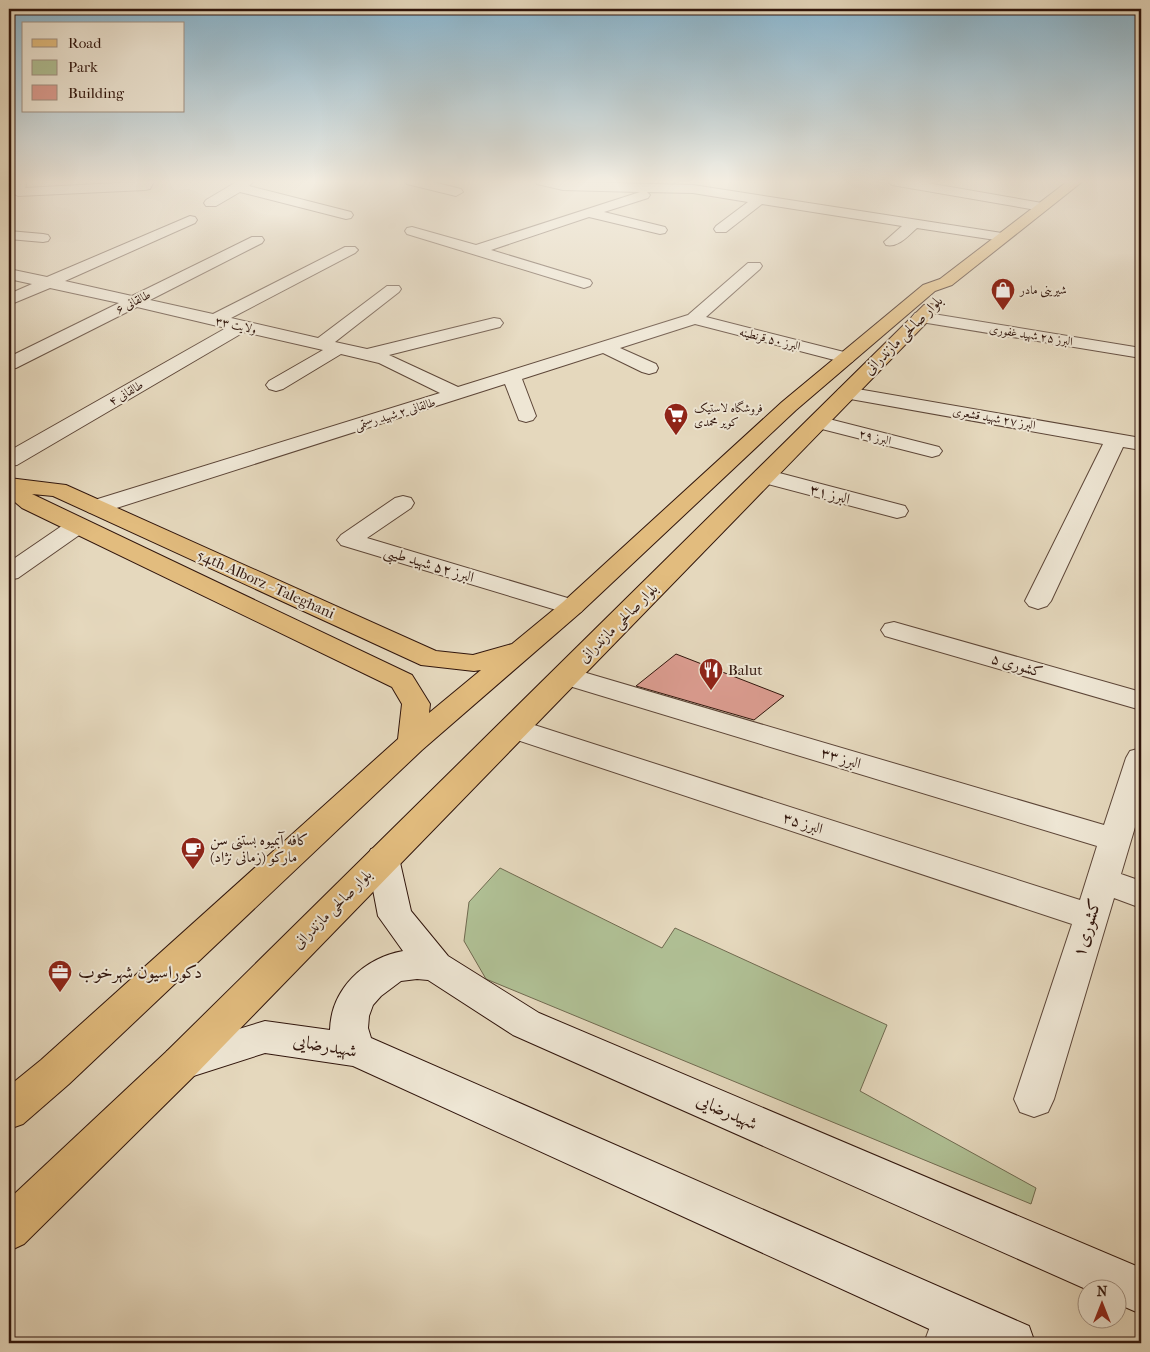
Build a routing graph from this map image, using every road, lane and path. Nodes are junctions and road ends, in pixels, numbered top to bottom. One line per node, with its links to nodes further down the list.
1 (136, 244): 10 (street)
2 (249, 244): 15 (street, طالقانی ۶)
3 (455, 244): 7 (street)
4 (494, 244): 7 (street)
5 (993, 244): 11 (main road)
6 (350, 250): 17 (street)
7 (476, 250): 12 (street)
8 (754, 266): 18 (street)
9 (9, 274): 10 (street, ولایت ٣۳)
10 (50, 282): 14 (street); 15 (street, ولایت ٣۳)
11 (946, 282): 16 (main road, بلوار صالحی مازندرانی); 25 (main road, بلوار صالحی مازندرانی)
12 (584, 283)
13 (393, 289): 21 (street)
14 (9, 300)
15 (135, 301): 17 (street, ولایت ٣۳); 26 (street, طالقانی ۶)
16 (921, 317): 23 (street, البرز ۲۵ شهید غفوری); 30 (main road, بلوار صالحی مازندرانی)
17 (215, 320): 20 (street, ولایت ٣۳)
18 (694, 320): 22 (street, طالقانی ۲ شهید رستمی); 25 (street, البرز ۵۰ قرنطینه)
19 (494, 323): 24 (street)
20 (242, 326): 21 (street, ولایت ٣۳); 37 (street, طالقانی ۴)
21 (330, 346): 24 (street, ولایت ٣۳); 29 (street)
22 (606, 348): 27 (street); 28 (street, طالقانی ۲ شهید رستمی)
23 (1141, 353)
24 (366, 355): 31 (street, ولایت ٣۳)
25 (846, 358): 46 (main road, بلوار صالحی مازندرانی)
26 (9, 364)
27 (649, 368)
28 (512, 377): 31 (street, طالقانی ۲ شهید رستمی); 32 (street)
29 (276, 385)
30 (846, 393): 33 (main road, بلوار صالحی مازندرانی); 34 (street, البرز ۲۷ شهید قشعری)
31 (458, 394): 41 (street, طالقانی ۲ شهید رستمی)
32 (526, 416)
33 (818, 422): 36 (street, البرز ۲۹); 38 (main road, بلوار صالحی مازندرانی)
34 (1116, 439): 35 (street, البرز ۲۷ شهید قشعری); 45 (street)
35 (1141, 444)
36 (932, 451)
37 (9, 460)
38 (764, 476): 42 (street, البرز ۳۱); 51 (main road, بلوار صالحی مازندرانی)
39 (9, 486): 41 (main road, 54th Alborz - Taleghani); 43 (main road, 54th Alborz - Taleghani)
40 (403, 503): 46 (street, البرز ۵۲ شهید طیبی)
41 (96, 507): 49 (main road, 54th Alborz - Taleghani)
42 (897, 511)
43 (76, 526): 44 (street); 50 (main road, 54th Alborz - Taleghani)
44 (9, 573)
45 (1038, 601)
46 (572, 607): 48 (main road, بلوار صالحی مازندرانی)
47 (894, 630): 52 (street, کشوری ۵)
48 (524, 649): 49 (main road, 54th Alborz - Taleghani); 54 (main road, بلوار صالحی مازندرانی)
49 (417, 652): 50 (main road)
50 (384, 672): 54 (main road, 54th Alborz - Taleghani)
51 (566, 676): 53 (main road, بلوار صالحی مازندرانی); 56 (street, البرز ۳۳)
52 (1141, 701)
53 (514, 729): 57 (main road, بلوار صالحی مازندرانی); 60 (street, البرز ۳۵)
54 (412, 743): 65 (main road, بلوار صالحی مازندرانی)
55 (1141, 758): 56 (street, کشوری۱)
56 (1115, 840): 58 (street, کشوری۱)
57 (383, 858): 61 (street, شهیدرضایی); 63 (main road, بلوار صالحی مازندرانی)
58 (1102, 880): 59 (street); 60 (street, کشوری۱)
59 (1141, 895)
60 (1091, 917): 64 (street, کشوری۱)
61 (435, 966): 62 (street); 67 (street, شهیدرضایی)
62 (357, 1050): 63 (street, شهیدرضایی); 68 (street, شهیدرضایی)
63 (180, 1064): 66 (main road, بلوار صالحی مازندرانی)
64 (1034, 1099)
65 (9, 1110)
66 (9, 1228)
67 (1141, 1291)
68 (951, 1330): 69 (street, شهیدرضایی)
69 (1012, 1343)

